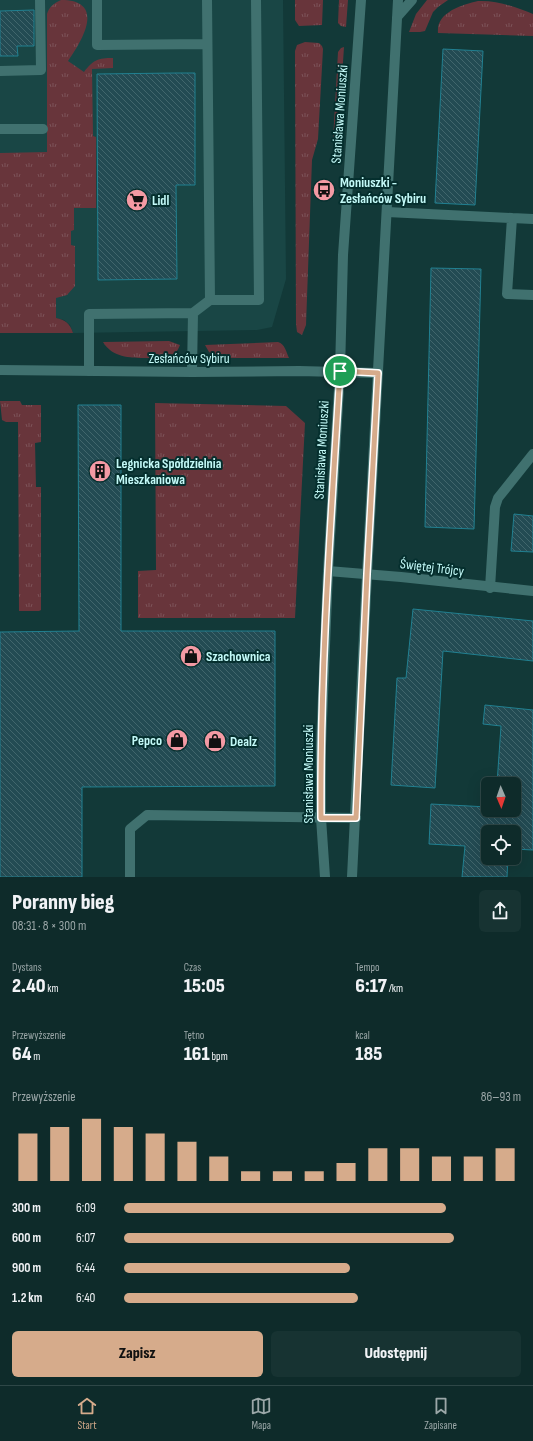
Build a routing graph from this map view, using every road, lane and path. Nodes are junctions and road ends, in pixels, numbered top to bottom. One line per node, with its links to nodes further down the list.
1 (40, 0): 10 (street)
2 (97, 0): 9 (street)
3 (207, 0): 9 (street)
4 (256, 0): 17 (street)
5 (361, 0): 21 (street, Stanisława Moniuszki)
6 (398, 0): 8 (street)
7 (412, 0): 8 (street)
8 (397, 18): 13 (street)
9 (207, 44): 17 (street)
10 (0, 71)
11 (0, 129): 12 (street)
12 (43, 129)
13 (387, 212): 14 (street); 23 (street)
14 (512, 218): 15 (street); 16 (street)
15 (533, 219)
16 (533, 295)
17 (210, 300): 18 (street)
18 (193, 313): 20 (street); 22 (street)
19 (0, 370): 20 (street, Zesłańców Sybiru)
20 (89, 371): 22 (street, Zesłańców Sybiru)
21 (340, 371): 22 (street, Zesłańców Sybiru); 23 (street, Zesłańców Sybiru); 25 (street, Stanisława Moniuszki)
22 (192, 372)
23 (378, 373): 26 (street)
24 (533, 454): 27 (street)
25 (328, 571): 26 (street, Świętej Trójcy); 29 (street, Stanisława Moniuszki)
26 (367, 574): 27 (street, Świętej Trójcy); 30 (street)
27 (490, 588): 28 (street, Świętej Trójcy)
28 (533, 591)
29 (321, 818): 30 (street); 31 (street); 32 (street, Stanisława Moniuszki)
30 (356, 818): 33 (street)
31 (130, 877)
32 (325, 877)
33 (352, 877)

